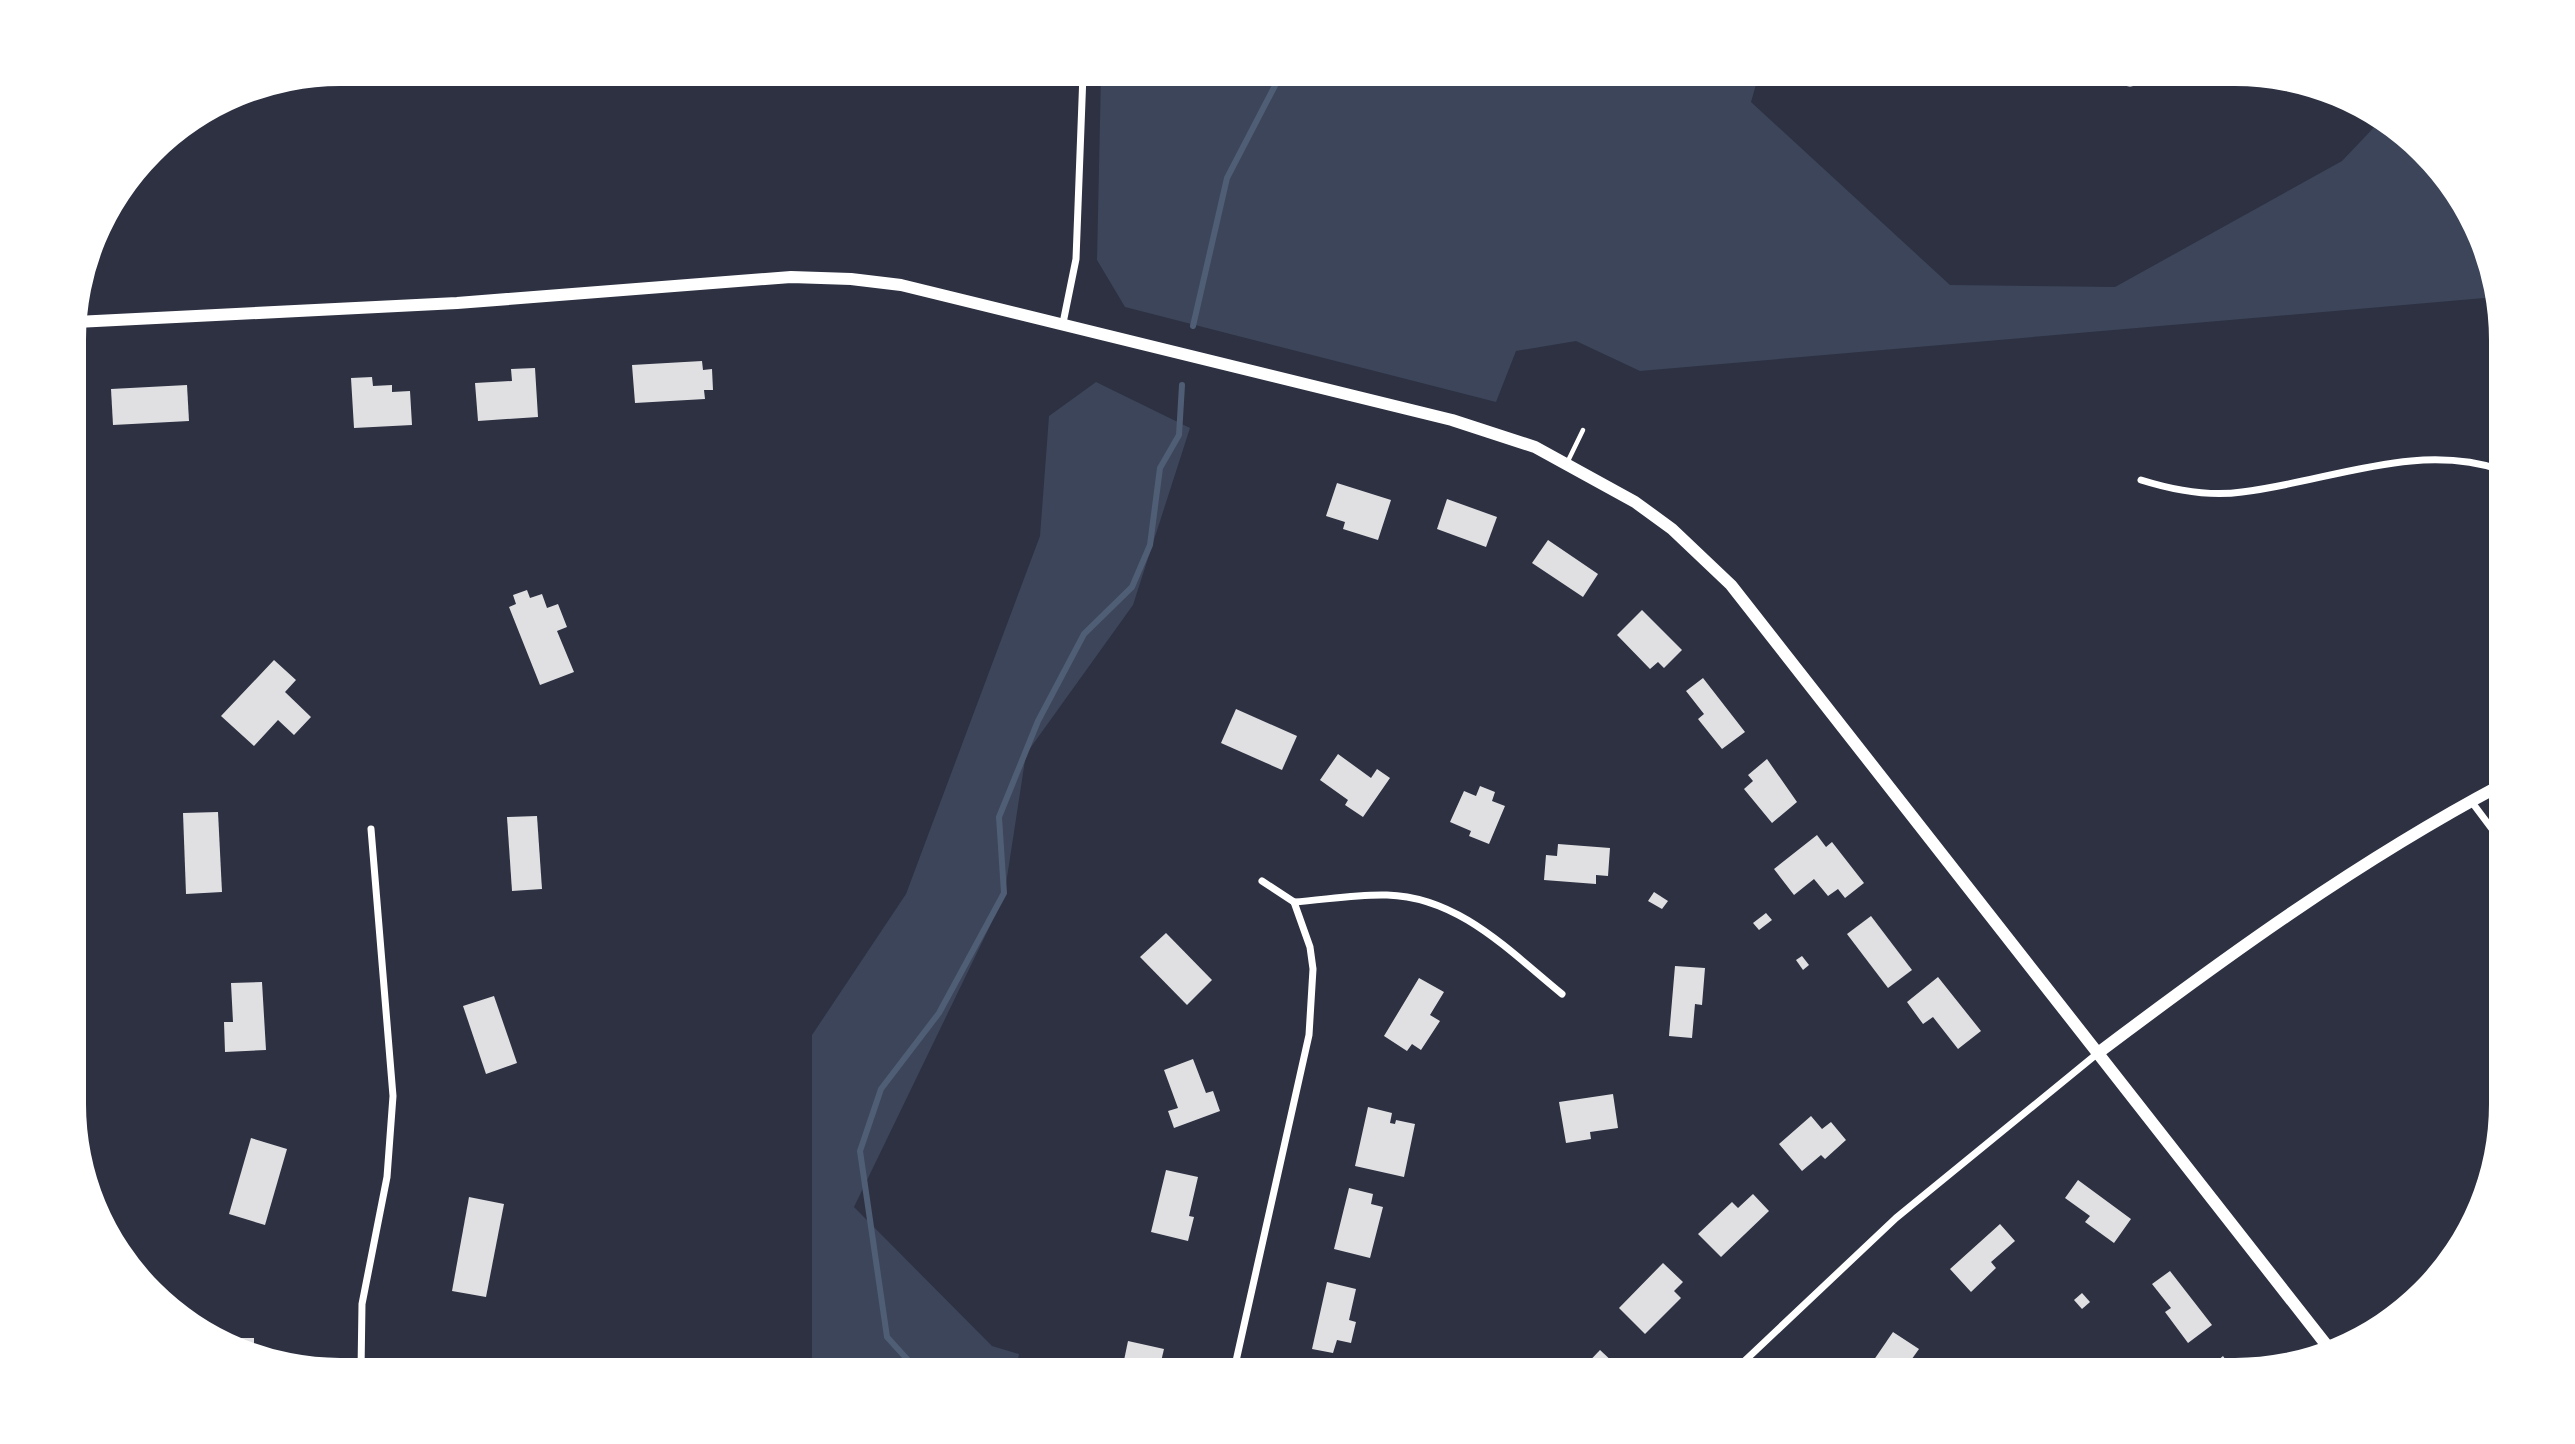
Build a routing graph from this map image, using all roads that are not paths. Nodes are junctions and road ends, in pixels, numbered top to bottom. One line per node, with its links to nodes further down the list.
1 (1083, 86): 3 (street)
2 (86, 321): 3 (street)
3 (1063, 323): 5 (street)
4 (1583, 430): 5 (lane)
5 (1567, 463): 15 (street)
6 (2489, 467): 7 (street)
7 (2141, 480)
8 (2489, 791): 9 (street)
9 (2471, 801): 10 (street); 15 (street)
10 (2489, 825)
11 (371, 829): 17 (street)
12 (1262, 881): 13 (street)
13 (1294, 902): 14 (street); 18 (street)
14 (1562, 994)
15 (2098, 1053): 16 (street); 19 (street)
16 (2324, 1342)
17 (360, 1358)
18 (1237, 1358)
19 (1748, 1358)

